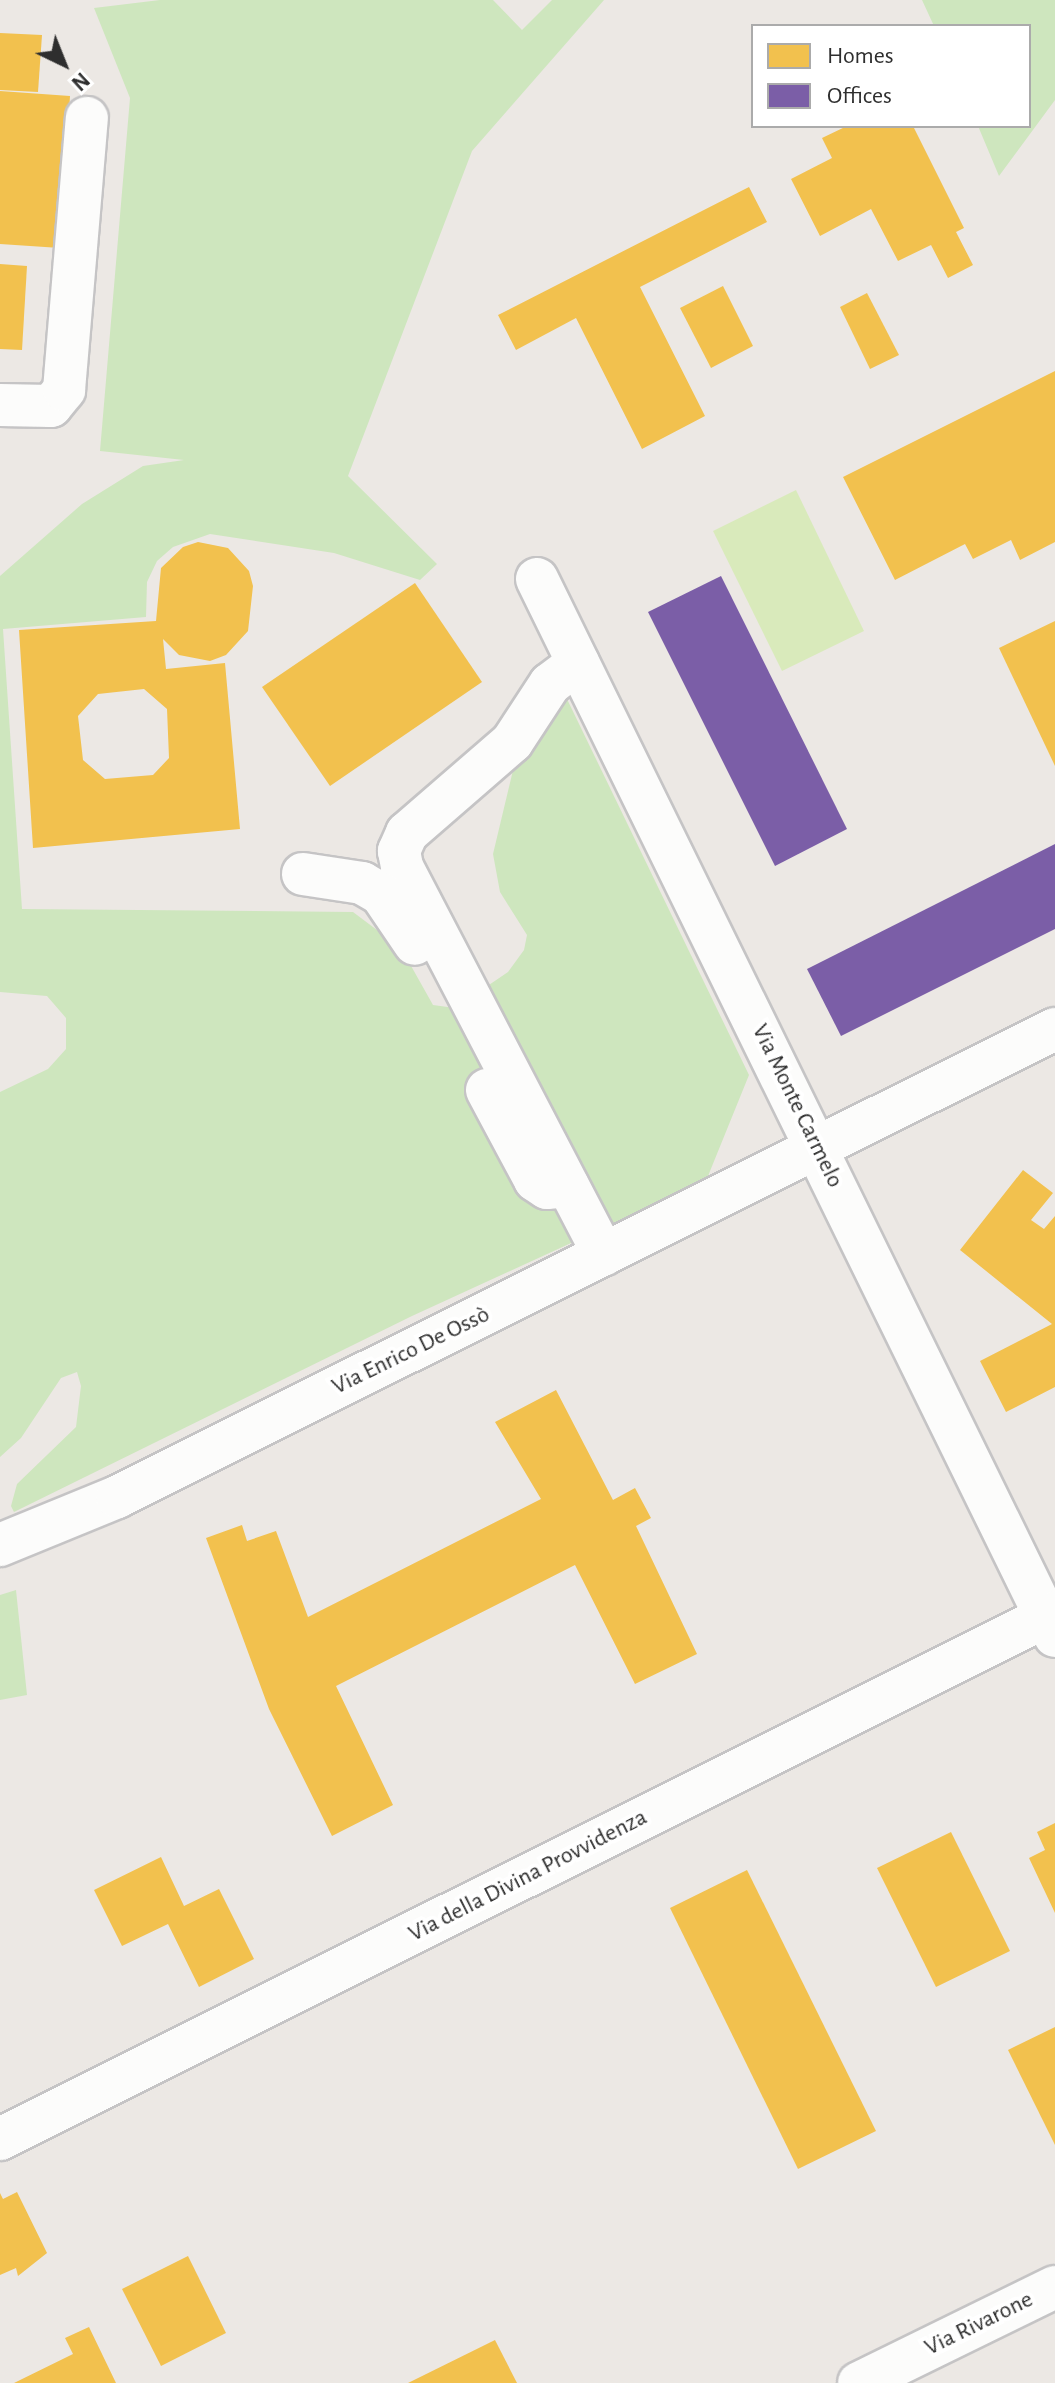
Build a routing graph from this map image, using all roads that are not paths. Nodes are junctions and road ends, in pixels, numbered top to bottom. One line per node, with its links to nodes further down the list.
1 (87, 118): 2 (street)
2 (0, 405)
3 (537, 579): 4 (street, Via Monte Carmelo)
4 (578, 663): 7 (street, Via Monte Carmelo); 8 (street)
5 (303, 874): 8 (street)
6 (1055, 1029): 7 (street, Via Enrico De Ossò)
7 (819, 1149): 9 (street, Via Enrico De Ossò); 11 (street, Via Monte Carmelo)
8 (568, 1186): 9 (street)
9 (604, 1255): 10 (street, Via Enrico De Ossò)
10 (0, 1545)
11 (1052, 1621): 12 (street, Via della Divina Provvidenza)
12 (0, 2139)
13 (1055, 2287): 14 (street, Via Rivarone)
14 (859, 2383)

